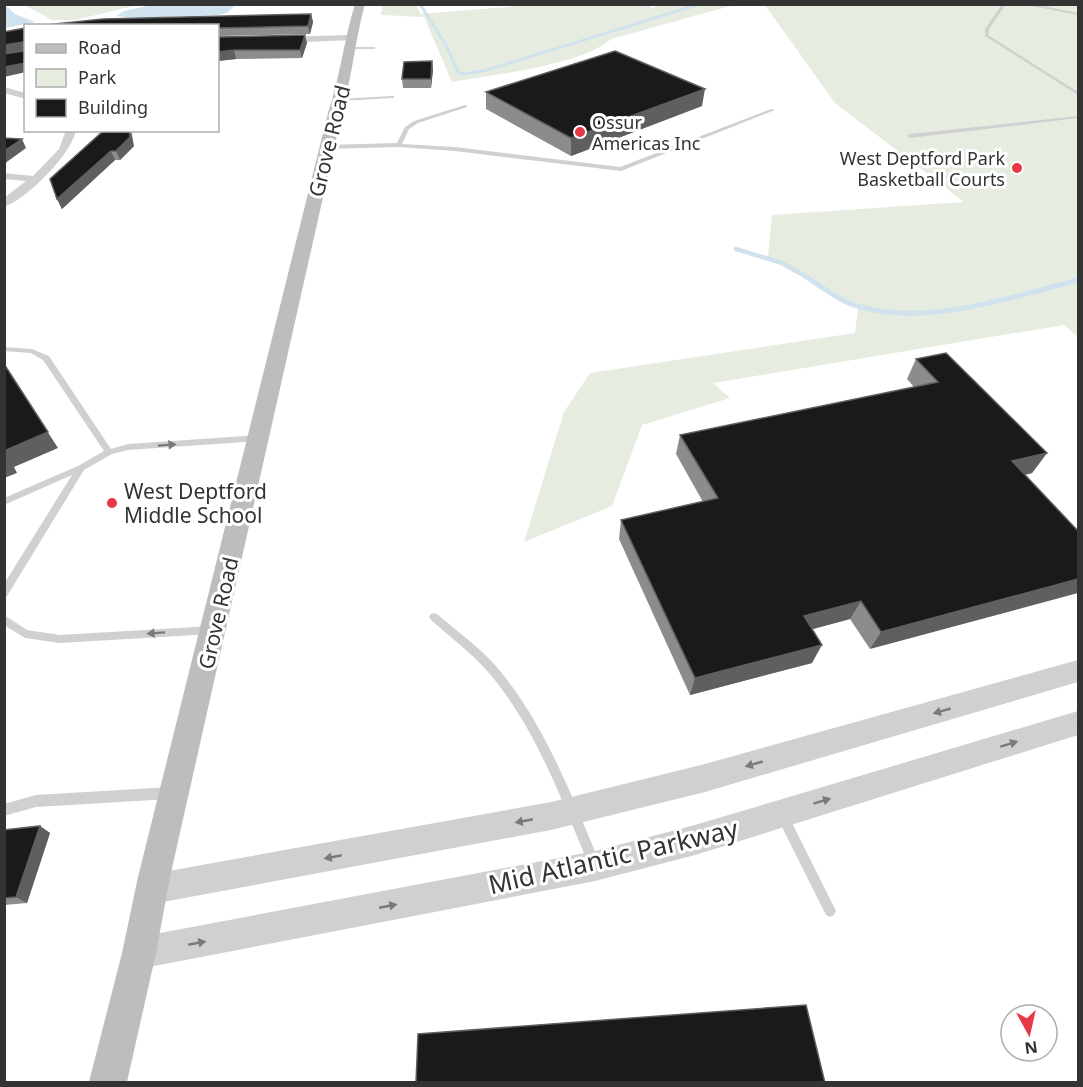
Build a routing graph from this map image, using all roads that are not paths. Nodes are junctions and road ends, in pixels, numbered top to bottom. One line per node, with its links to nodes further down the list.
1 (360, 4): 6 (main road, Grove Road)
2 (1004, 4): 9 (lane)
3 (1024, 4): 4 (lane)
4 (1078, 14)
5 (276, 40): 6 (street)
6 (349, 43): 7 (lane); 12 (main road, Grove Road)
7 (374, 48)
8 (4, 90): 10 (street)
9 (1078, 94)
10 (24, 95)
11 (392, 97): 12 (lane)
12 (340, 100): 19 (main road, Grove Road)
13 (465, 106): 18 (lane)
14 (773, 110): 18 (lane)
15 (1078, 117): 17 (lane)
16 (72, 132): 21 (street)
17 (910, 136)
18 (399, 145): 19 (lane)
19 (327, 147): 24 (main road, Grove Road)
20 (4, 176): 21 (street)
21 (34, 179): 22 (street)
22 (4, 204)
23 (4, 349): 25 (lane)
24 (258, 438): 25 (lane, one-way to 24); 31 (main road, Grove Road)
25 (109, 452): 26 (lane)
26 (81, 468): 27 (lane); 28 (lane)
27 (4, 502)
28 (4, 593)
29 (434, 617): 36 (lane)
30 (4, 619): 31 (lane, one-way to 30)
31 (214, 630): 34 (main road, Grove Road)
32 (1078, 670): 36 (street, one-way to 36)
33 (1078, 723): 37 (street, Mid Atlantic Parkway, one-way to 33)
34 (175, 793): 35 (lane); 39 (main road, Grove Road)
35 (4, 810)
36 (571, 811): 38 (lane); 39 (street, one-way to 39)
37 (781, 814): 38 (street, Mid Atlantic Parkway); 40 (lane)
38 (595, 866): 41 (street, Mid Atlantic Parkway, one-way to 38)
39 (152, 889): 41 (main road, Grove Road)
40 (830, 911)
41 (139, 953): 42 (main road, Grove Road)
42 (108, 1083)

